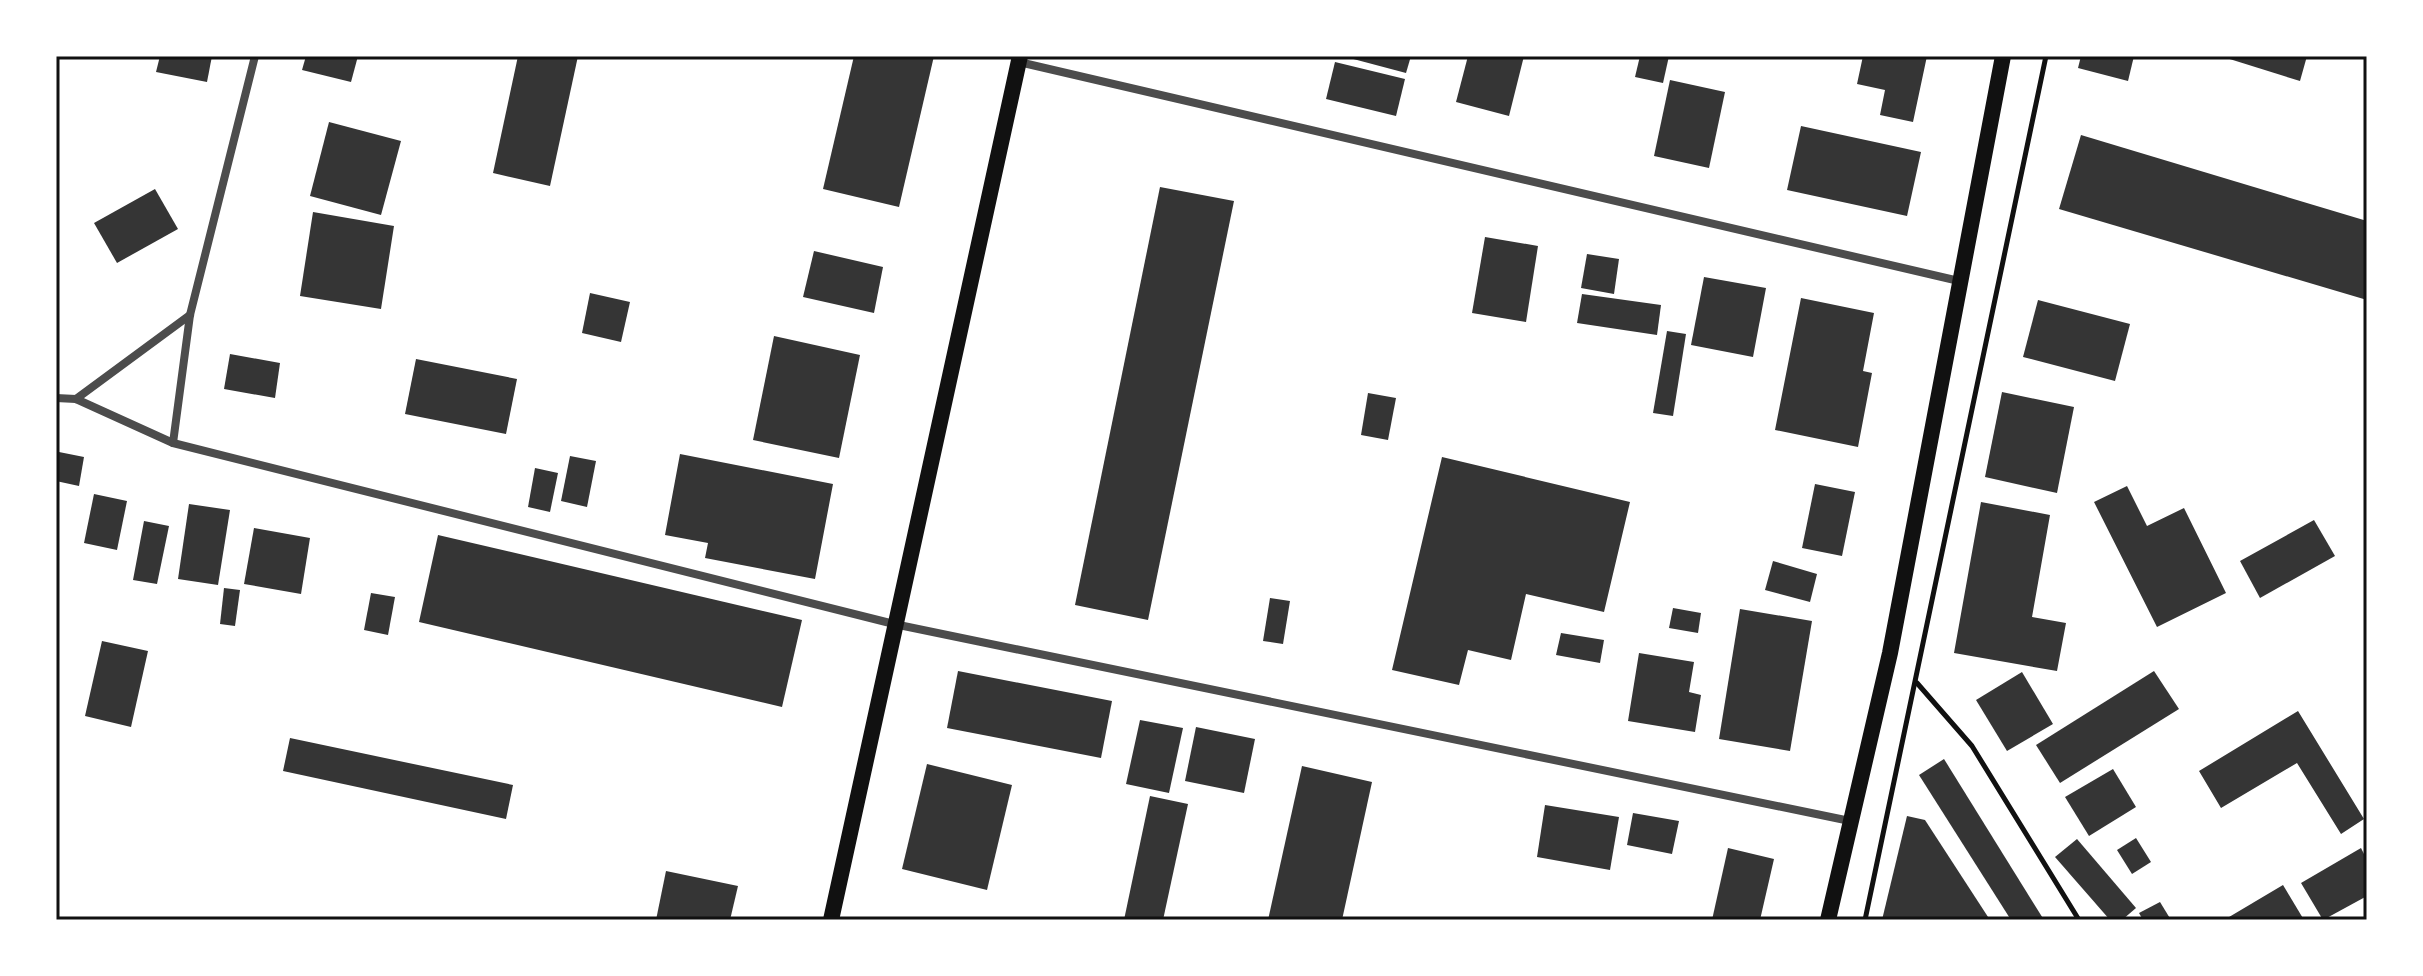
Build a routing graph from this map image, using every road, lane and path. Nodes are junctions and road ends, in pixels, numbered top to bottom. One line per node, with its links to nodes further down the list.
1 (255, 56): 6 (street)
2 (2003, 56): 5 (main road)
3 (2046, 56): 12 (path)
4 (1020, 59): 5 (street); 10 (main road)
5 (1959, 281): 11 (main road)
6 (190, 315): 8 (street); 9 (street)
7 (56, 398): 8 (street)
8 (76, 399): 9 (street)
9 (173, 443): 10 (street)
10 (894, 624): 13 (street); 14 (main road)
11 (1890, 653): 12 (path); 13 (main road)
12 (1917, 683): 16 (path); 17 (path)
13 (1850, 821): 15 (main road)
14 (831, 920)
15 (1828, 920)
16 (1865, 920)
17 (2079, 920)

